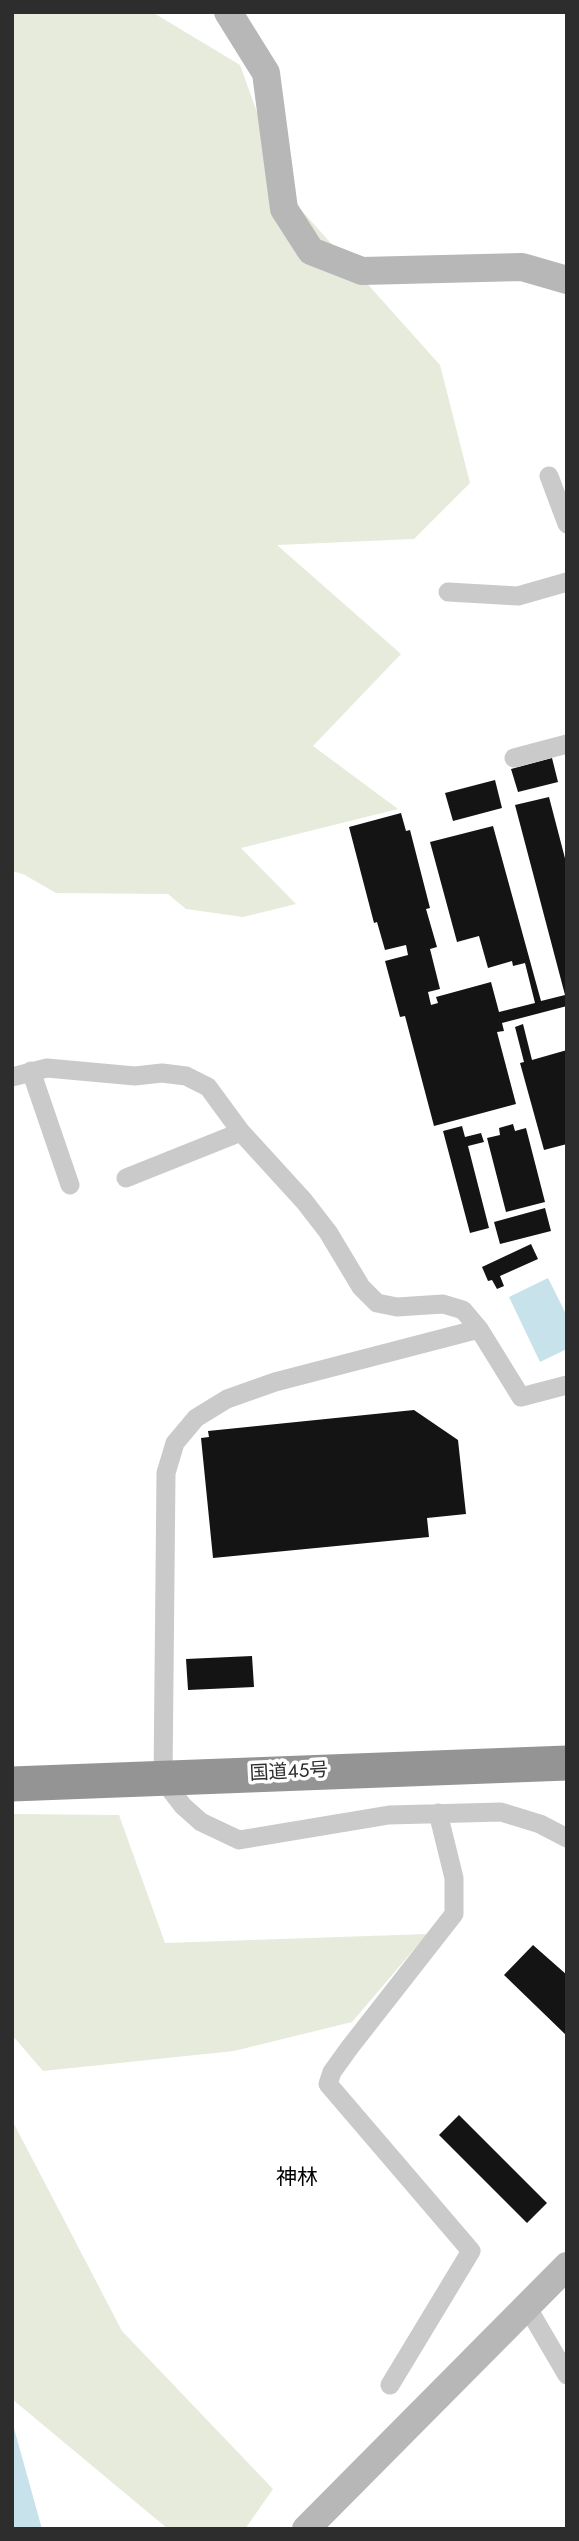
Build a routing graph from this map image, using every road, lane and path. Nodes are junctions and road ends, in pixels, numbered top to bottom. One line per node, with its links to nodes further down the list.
1 (235, 15): 2 (street)
2 (567, 280)
3 (549, 476): 4 (street)
4 (567, 524)
5 (567, 582): 6 (street)
6 (449, 592)
7 (567, 744): 8 (street)
8 (514, 758)
9 (21, 1074): 10 (street); 12 (street)
10 (240, 1132): 11 (street); 13 (street)
11 (127, 1178)
12 (70, 1185)
13 (479, 1329): 14 (street); 16 (street)
14 (567, 1385)
15 (567, 1763): 16 (highway, 国道45号)
16 (163, 1780): 17 (highway, 国道45号); 18 (street)
17 (12, 1784)
18 (438, 1814): 19 (street); 23 (street)
19 (567, 1838)
20 (567, 2266): 21 (street)
21 (526, 2305): 22 (street); 24 (street)
22 (567, 2375)
23 (390, 2385)
24 (306, 2529)

